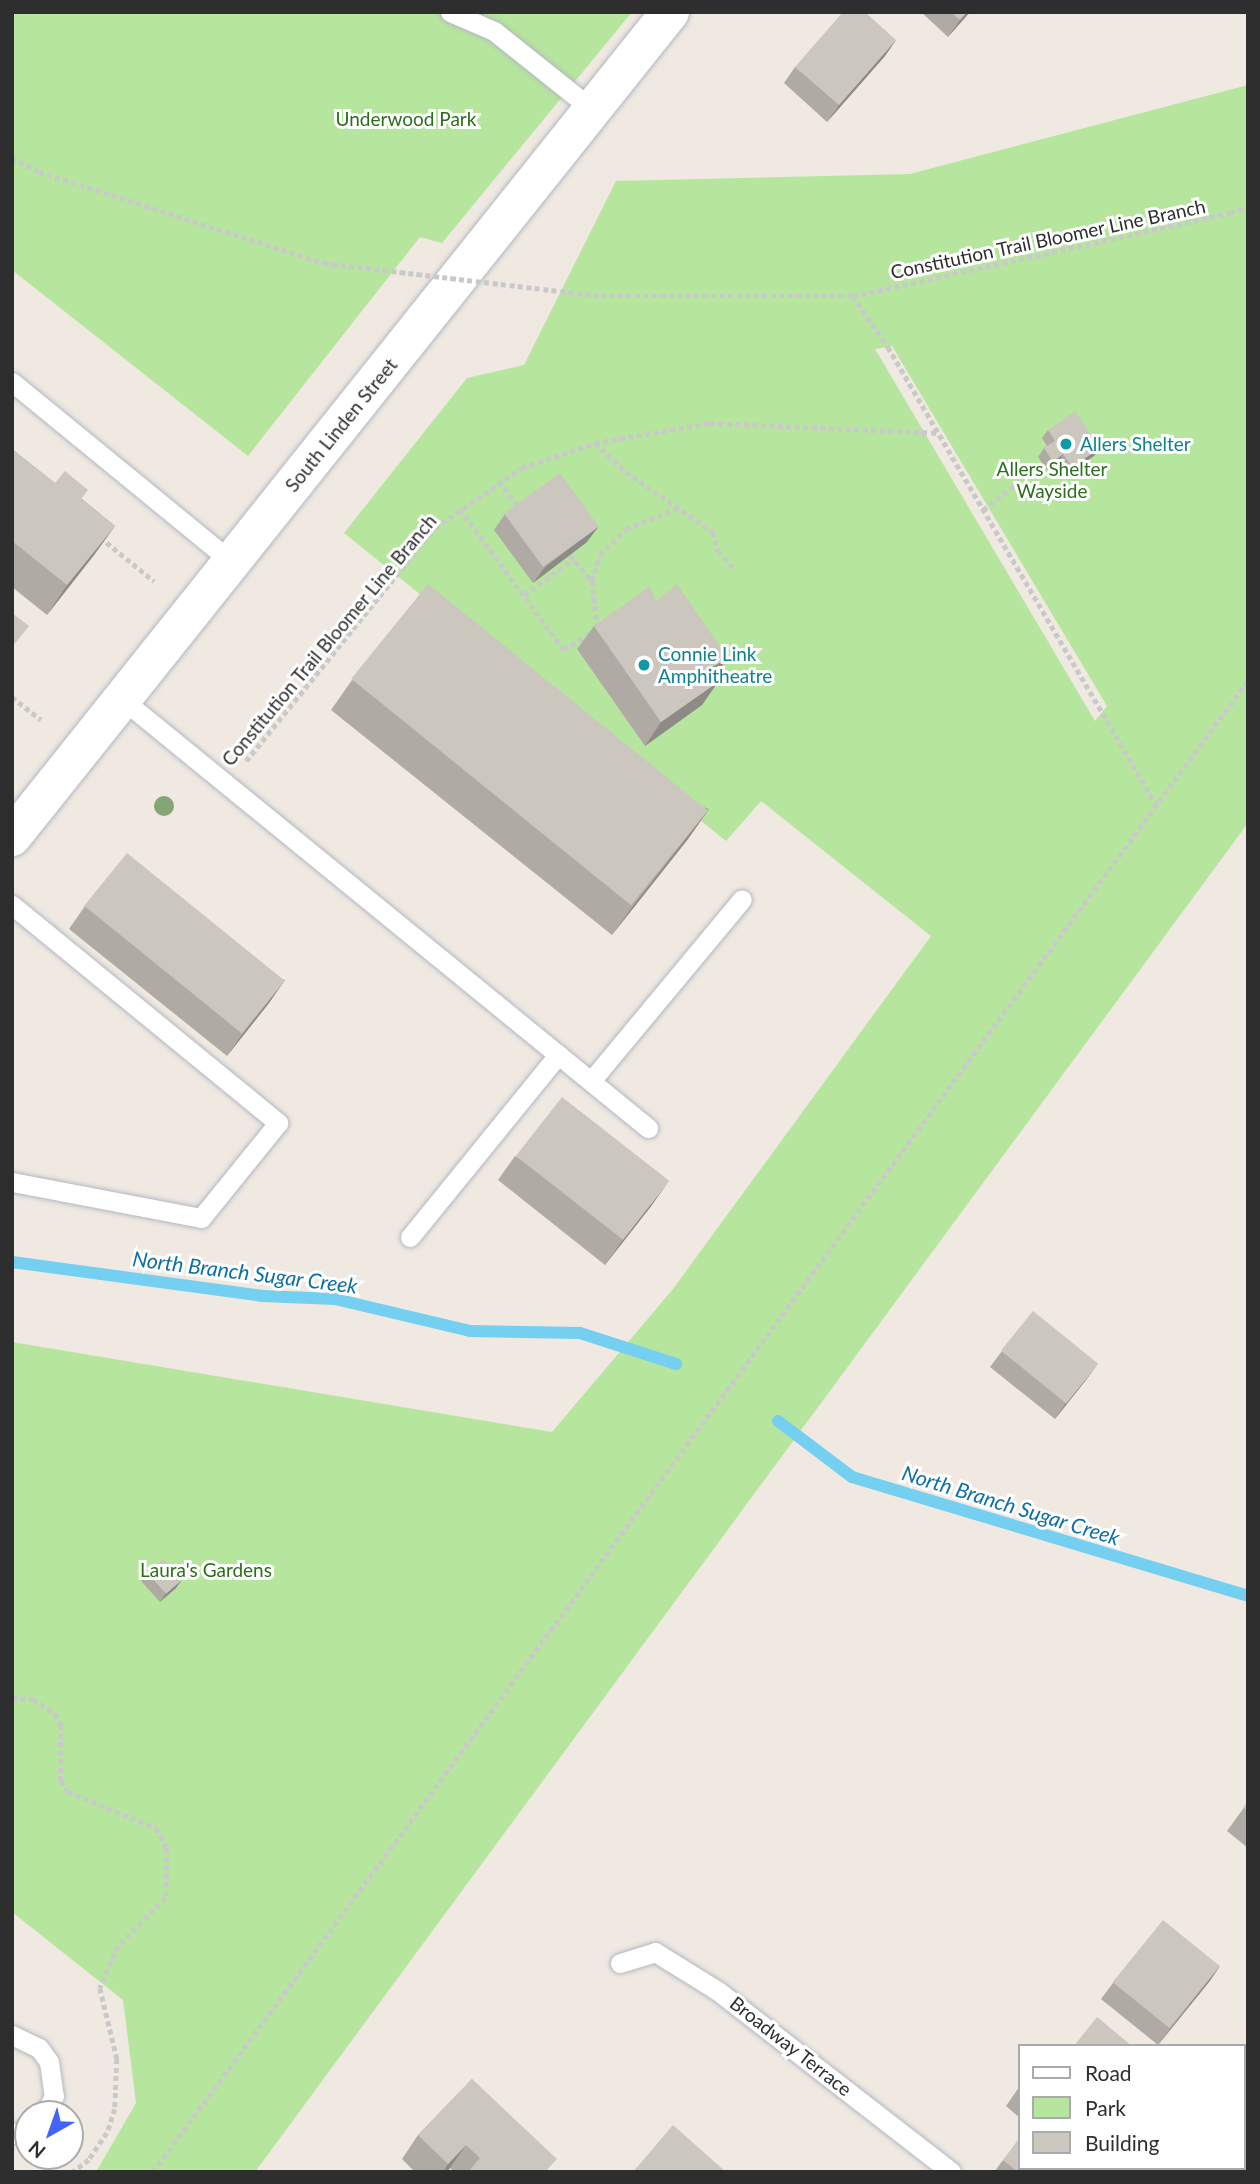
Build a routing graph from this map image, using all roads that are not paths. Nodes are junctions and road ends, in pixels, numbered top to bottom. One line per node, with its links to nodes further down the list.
1 (450, 12): 3 (lane)
2 (670, 12): 3 (main road, South Linden Street)
3 (593, 110): 5 (main road, South Linden Street)
4 (12, 382): 5 (lane)
5 (232, 562): 6 (main road, South Linden Street)
6 (122, 699): 7 (main road, South Linden Street); 10 (lane)
7 (12, 837)
8 (741, 899): 11 (lane)
9 (12, 905): 13 (lane)
10 (558, 1055): 11 (lane); 14 (lane)
11 (591, 1081): 12 (lane)
12 (648, 1128)
13 (12, 1182)
14 (410, 1237)
15 (620, 1963): 18 (lane, Broadway Terrace)
16 (12, 2035): 17 (lane)
17 (52, 2100)
18 (951, 2172)

